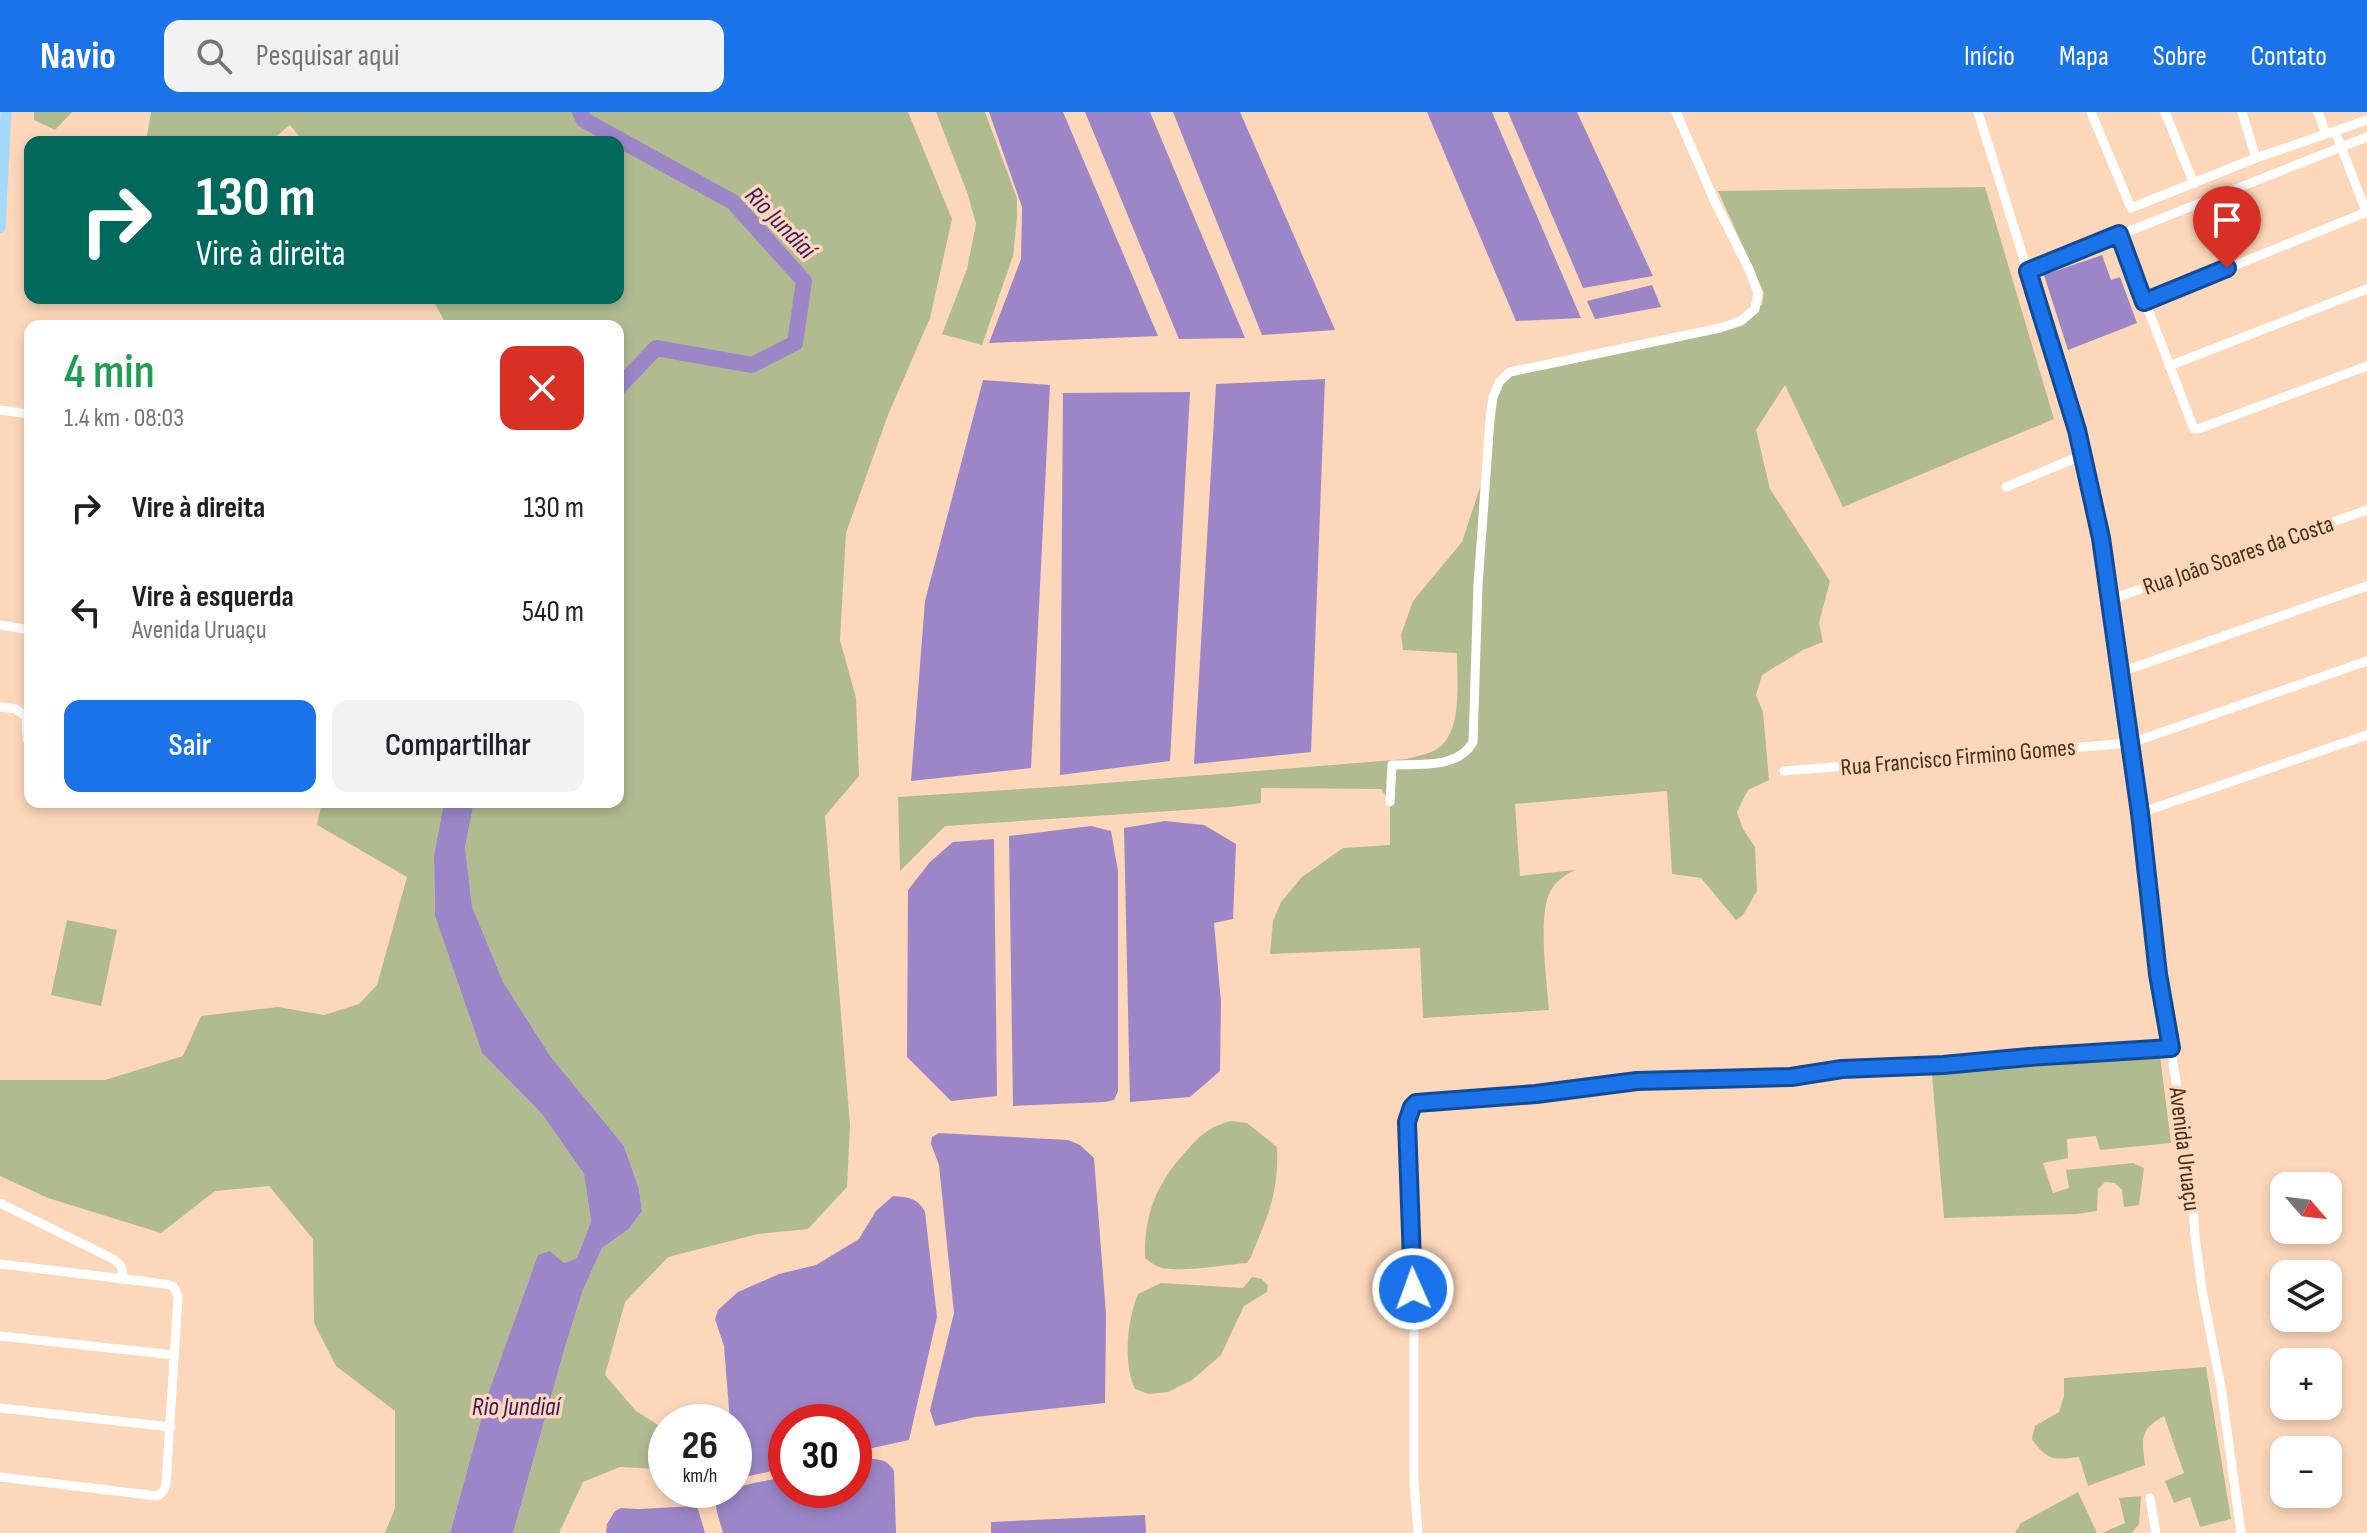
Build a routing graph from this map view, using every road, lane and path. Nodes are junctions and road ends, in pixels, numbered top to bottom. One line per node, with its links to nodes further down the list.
1 (6, 112): 15 (main road)
2 (1676, 112): 38 (street)
3 (1978, 112): 17 (street, Avenida Uruaçu)
4 (2091, 112): 13 (street)
5 (2165, 112): 13 (street)
6 (2242, 112): 12 (street)
7 (2318, 112): 9 (street)
8 (2367, 120): 9 (street)
9 (2330, 132): 11 (street); 12 (street)
10 (2367, 137): 11 (street)
11 (2342, 147): 14 (street); 16 (street)
12 (2256, 158): 13 (street)
13 (2194, 184)
14 (2367, 213): 19 (street)
15 (0, 228)
16 (2119, 234): 17 (street); 19 (street)
17 (2028, 271): 24 (street, Avenida Uruaçu)
18 (2367, 289): 20 (street)
19 (2144, 302): 20 (street)
20 (2169, 366): 21 (street)
21 (2367, 366)
22 (0, 410): 23 (street)
23 (24, 413)
24 (2083, 455): 25 (street); 28 (street, Avenida Uruaçu)
25 (2006, 487)
26 (2367, 510): 28 (street, Rua João Soares da Costa)
27 (2367, 586): 32 (street)
28 (2109, 600): 32 (street, Avenida Uruaçu)
29 (0, 625): 30 (street)
30 (24, 629)
31 (2367, 661): 36 (street, Rua Francisco Firmino Gomes)
32 (2121, 672): 36 (street, Avenida Uruaçu)
33 (0, 707): 34 (street)
34 (24, 715)
35 (2367, 735): 39 (street)
36 (2131, 743): 37 (street, Rua Francisco Firmino Gomes); 39 (street, Avenida Uruaçu)
37 (1784, 771)
38 (1390, 802)
39 (2140, 813): 40 (street, Avenida Uruaçu)
40 (2171, 1048): 50 (street); 52 (street, Avenida Uruaçu)
41 (0, 1203): 43 (street)
42 (0, 1264): 43 (street)
43 (123, 1279): 45 (street)
44 (0, 1336): 45 (street)
45 (174, 1355): 47 (street)
46 (0, 1408): 47 (street)
47 (171, 1427): 48 (street)
48 (0, 1477)
49 (2150, 1498): 51 (street)
50 (1418, 1533)
51 (2156, 1533)
52 (2241, 1533)

